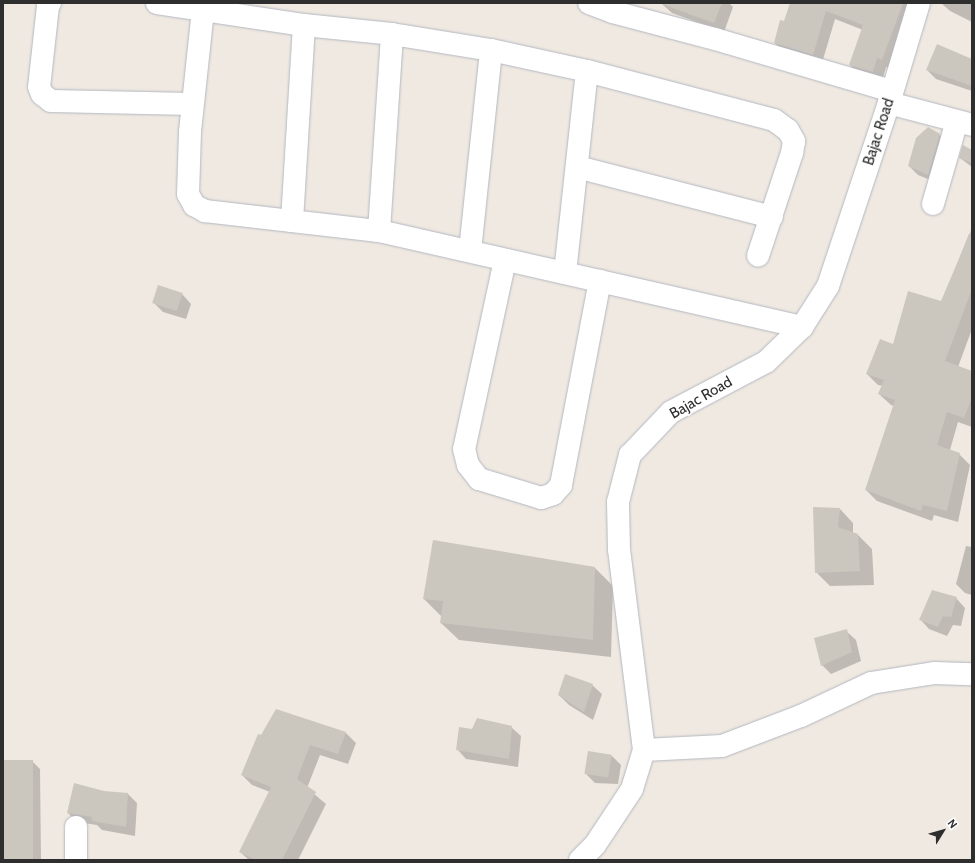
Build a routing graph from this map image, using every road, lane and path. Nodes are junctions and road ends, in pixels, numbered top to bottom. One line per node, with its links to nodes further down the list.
1 (50, 3): 11 (street)
2 (157, 3): 5 (street)
3 (589, 3): 10 (street)
4 (919, 3): 10 (street, Bajac Road)
5 (203, 10): 6 (street); 11 (street)
6 (304, 25): 7 (street); 16 (street)
7 (392, 34): 8 (street); 17 (street)
8 (492, 50): 9 (street); 18 (street)
9 (587, 71): 13 (street); 15 (street)
10 (891, 97): 12 (street); 23 (street, Bajac Road)
11 (192, 104): 16 (street)
12 (965, 123): 14 (street)
13 (577, 167): 15 (street); 21 (street)
14 (934, 204)
15 (772, 217): 19 (street)
16 (292, 221): 17 (street)
17 (379, 231): 18 (street)
18 (470, 252): 20 (street)
19 (758, 256)
20 (505, 260): 21 (street); 22 (street)
21 (566, 273): 22 (street)
22 (600, 281): 23 (street)
23 (802, 327): 25 (street, Bajac Road)
24 (972, 674): 25 (street)
25 (644, 750): 28 (street, Bajac Road)
26 (76, 827): 27 (street)
27 (76, 860)
28 (580, 860)

